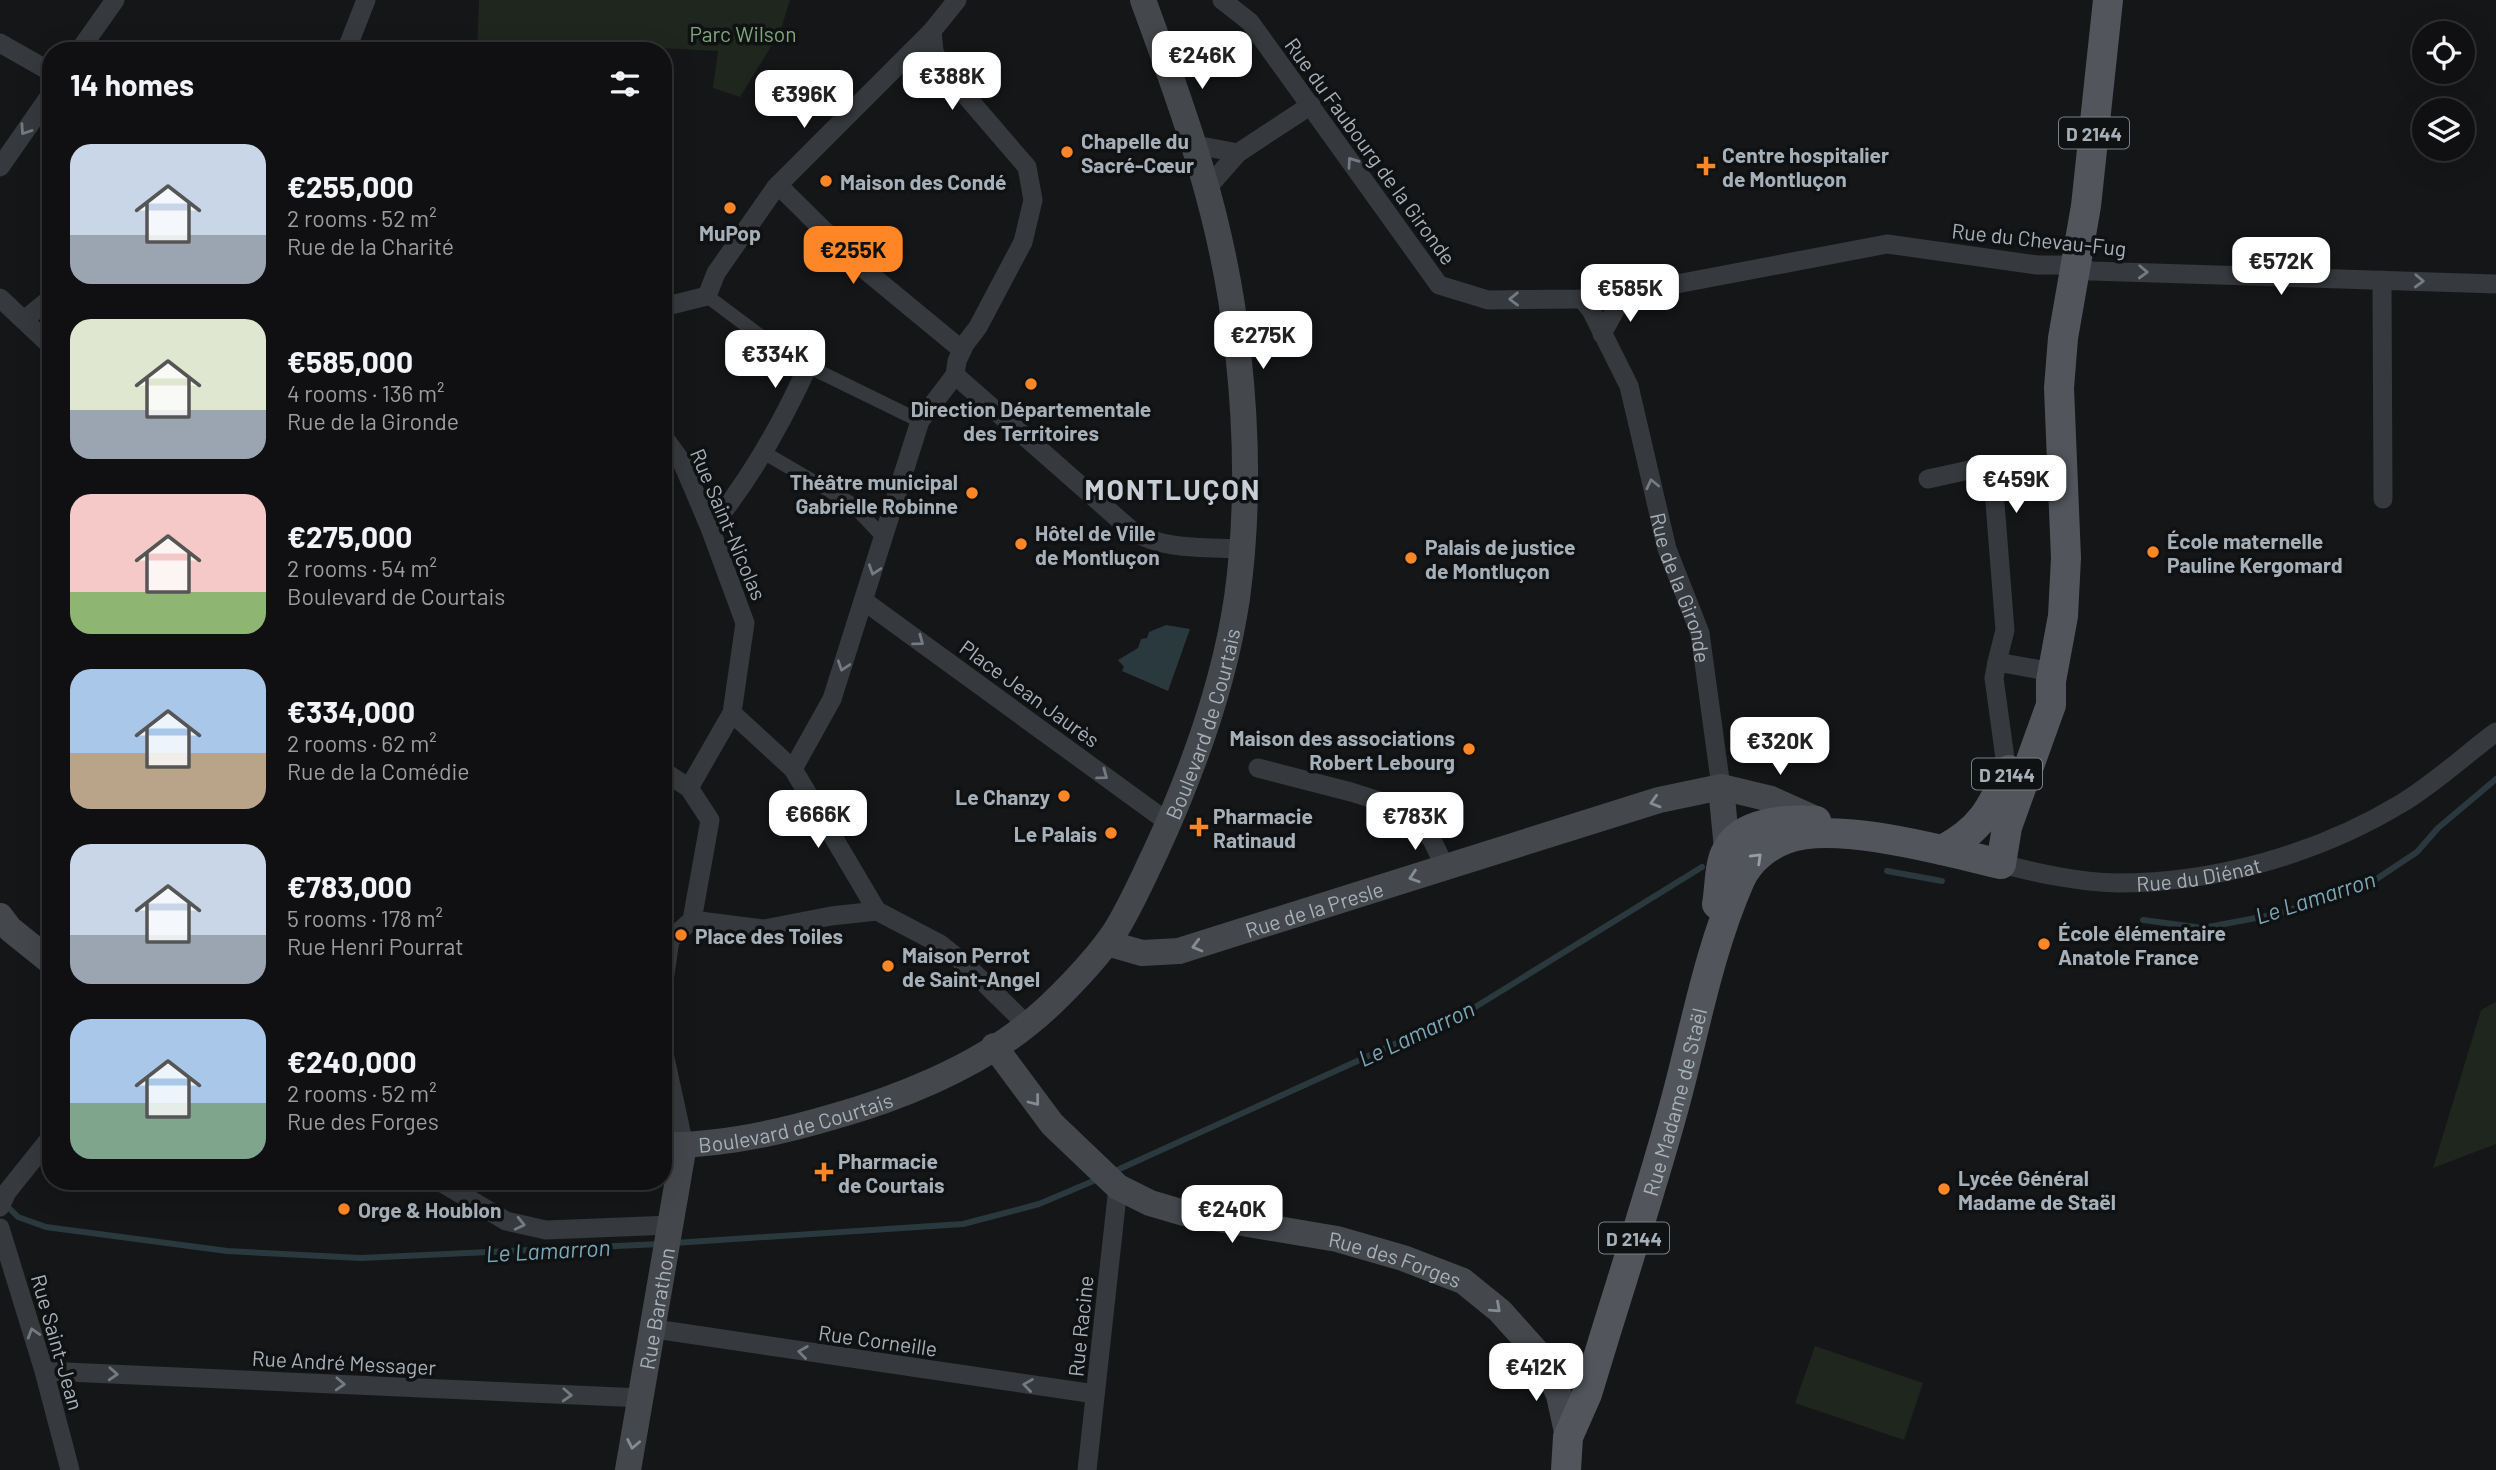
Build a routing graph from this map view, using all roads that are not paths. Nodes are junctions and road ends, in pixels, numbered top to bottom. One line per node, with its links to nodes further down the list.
1 (115, 0): 8 (street)
2 (366, 0): 9 (street)
3 (957, 0): 7 (street)
4 (1143, 0): 14 (main road, Boulevard de Courtais)
5 (1222, 0): 12 (street, Rue du Faubourg de la Gironde)
6 (2108, 0): 19 (main road, D 2144)
7 (932, 31): 17 (street); 31 (street)
8 (85, 42)
9 (350, 42)
10 (0, 43): 11 (street)
11 (42, 67)
12 (1311, 105): 15 (street); 25 (street, Rue du Faubourg de la Gironde, one-way to 12)
13 (42, 107): 16 (street, one-way to 16)
14 (1196, 145): 15 (street); 18 (main road, Boulevard de Courtais)
15 (1238, 153): 18 (street)
16 (0, 167)
17 (778, 185): 23 (street); 31 (street)
18 (1209, 186): 41 (main road, Boulevard de Courtais)
19 (2075, 265): 20 (street, Rue du Chevau-Fug, one-way to 20); 22 (street, Rue du Chevau-Fug); 44 (main road, D 2144)
20 (2382, 280): 21 (street, Rue du Chevau-Fug, one-way to 21); 38 (street)
21 (2496, 284)
22 (1624, 294): 25 (street, Rue du Chevau-Fug); 29 (street)
23 (707, 296): 27 (street); 32 (street)
24 (0, 298): 28 (street)
25 (1583, 299): 29 (street, Rue de la Gironde)
26 (42, 305): 28 (street)
27 (672, 305)
28 (24, 320): 30 (street)
29 (1602, 334): 51 (street, Rue de la Gironde, one-way to 29)
30 (42, 337)
31 (962, 350): 33 (street)
32 (808, 366): 34 (street); 36 (street)
33 (956, 374): 34 (street); 41 (street)
34 (920, 421): 40 (street)
35 (672, 448): 39 (street, Rue Saint-Nicolas)
36 (763, 452): 39 (street); 40 (street)
37 (1928, 479): 43 (street)
38 (2383, 499)
39 (710, 528): 45 (street, Rue Saint-Nicolas)
40 (884, 538): 42 (street, one-way to 42)
41 (1242, 549): 54 (main road, Boulevard de Courtais)
42 (864, 601): 48 (street, one-way to 48); 54 (street, Place Jean Jaurès, one-way to 54)
43 (1997, 662): 44 (street); 49 (street)
44 (2052, 676): 49 (main road, D 2144); 59 (main road, D 2144)
45 (732, 713): 48 (street); 52 (street, Rue Saint-Nicolas)
46 (2496, 732): 59 (street, Rue du Diénat)
47 (1258, 768): 60 (street)
48 (793, 769): 61 (street)
49 (2007, 773): 58 (main road, D 2144)
50 (672, 777): 52 (street)
51 (1721, 787): 53 (main road); 57 (main road, Rue de la Gironde); 60 (main road, Rue de la Presle, one-way to 60)
52 (689, 788): 63 (street)
53 (1820, 821): 55 (main road, Rue du Diénat / D 2144); 56 (main road, Rue du Diénat / D 2144)
54 (1169, 822): 65 (main road, Boulevard de Courtais)
55 (1778, 830): 56 (main road, Rue du Diénat / D 2144); 57 (main road, D 2144); 67 (main road, Rue Madame de Staël / D 2144, one-way to 55)
56 (1867, 836): 58 (main road, Rue du Diénat)
57 (1727, 849): 67 (main road, Rue Madame de Staël / D 2144)
58 (1941, 850): 59 (main road, Rue du Diénat)
59 (2001, 864)
60 (1445, 867): 65 (main road, Rue de la Presle, one-way to 65)
61 (877, 911): 63 (street); 68 (street)
62 (0, 916): 66 (main road)
63 (691, 920): 64 (street)
64 (672, 934)
65 (1107, 943): 68 (main road, Boulevard de Courtais)
66 (42, 955)
67 (1709, 964): 81 (main road, Rue Madame de Staël / D 2144)
68 (1027, 1025): 69 (main road, Boulevard de Courtais)
69 (994, 1046): 70 (main road, Boulevard de Courtais); 73 (main road, Rue des Forges, one-way to 73)
70 (673, 1145): 72 (main road, Rue Barathon)
71 (42, 1150): 76 (street)
72 (672, 1185)
73 (1118, 1187): 80 (main road, Rue des Forges, one-way to 80); 83 (street, Rue Racine)
74 (454, 1190): 77 (street, one-way to 77)
75 (672, 1190): 77 (main road, Rue Barathon)
76 (4, 1200)
77 (671, 1225): 79 (main road, Rue Barathon)
78 (0, 1228): 82 (street, Rue Saint-Jean, one-way to 78)
79 (655, 1329): 83 (street, Rue Corneille, one-way to 79); 85 (main road, Rue Barathon)
80 (1542, 1358): 81 (main road); 86 (main road, Rue des Forges)
81 (1596, 1363): 84 (main road, Rue Madame de Staël / D 2144)
82 (44, 1371): 85 (street, Rue André Messager, one-way to 85); 87 (street, Rue Saint-Jean)
83 (1096, 1394): 89 (street, Rue Racine)
84 (1587, 1394): 86 (main road, Rue Madame de Staël / D 2144); 91 (main road, D 2144)
85 (642, 1398): 88 (main road, Rue Barathon, one-way to 88)
86 (1568, 1437): 90 (main road, D 2144)
87 (70, 1470)
88 (628, 1470)
89 (1087, 1470)
90 (1566, 1470)
91 (1586, 1470)

